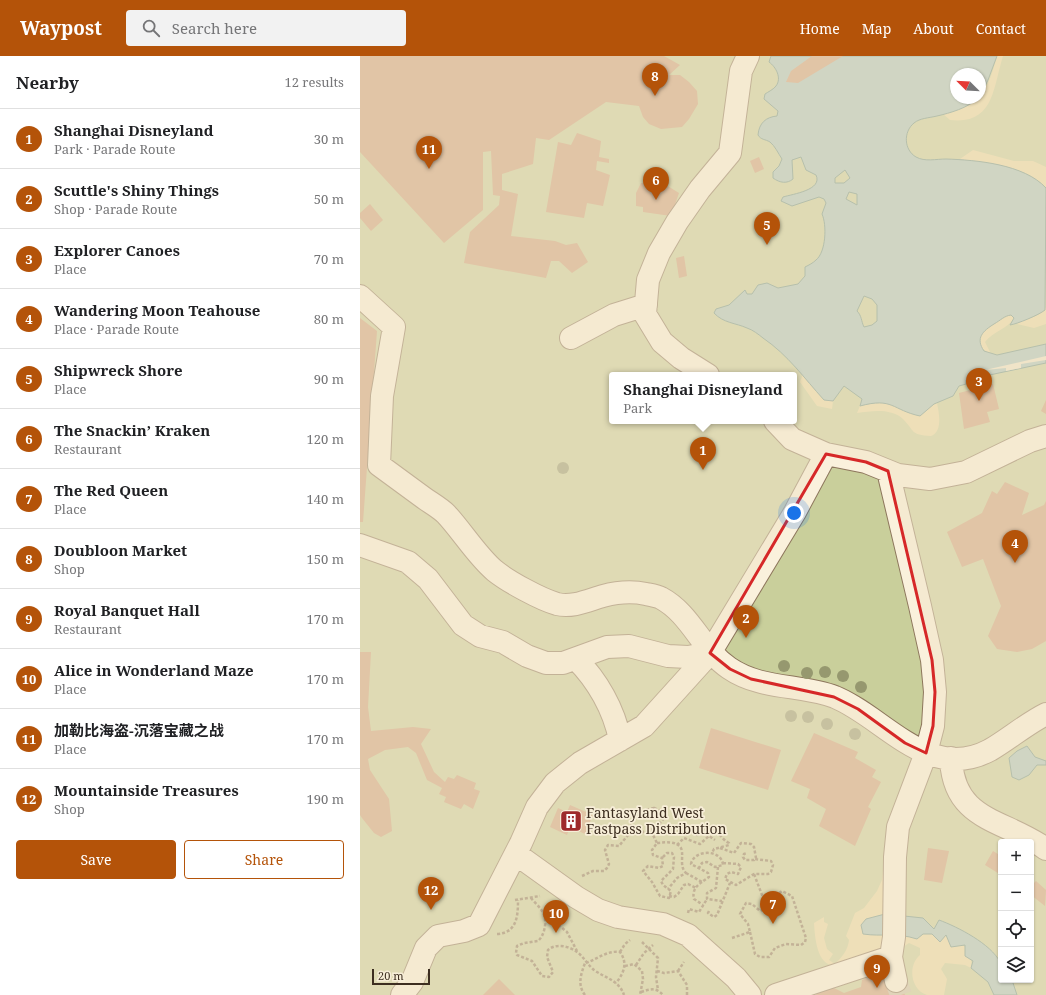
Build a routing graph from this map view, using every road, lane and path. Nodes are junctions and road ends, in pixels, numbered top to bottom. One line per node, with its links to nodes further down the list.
1 (748, 56): 3 (street)
2 (360, 296): 11 (street)
3 (646, 305): 4 (street); 5 (street)
4 (571, 338)
5 (703, 372)
6 (778, 424): 8 (street)
7 (1046, 436): 9 (street)
8 (826, 454): 9 (street); 11 (street)
9 (888, 471): 15 (street)
10 (360, 545): 12 (street)
11 (710, 653): 12 (street); 14 (street); 15 (street)
12 (576, 659): 14 (street)
13 (1046, 714): 16 (street)
14 (620, 740): 26 (street)
15 (926, 753): 16 (street); 52 (street)
16 (951, 758): 23 (street)
17 (658, 825): 18 (path); 18 (path); 22 (path)
18 (651, 830): 20 (path)
19 (715, 840): 21 (path)
20 (657, 843): 21 (path); 27 (path)
21 (677, 844): 32 (path)
22 (720, 848): 24 (path); 28 (path)
23 (1046, 849)
24 (712, 853): 29 (path); 31 (path)
25 (747, 853): 28 (path)
26 (516, 854): 46 (street); 71 (street)
27 (662, 858): 37 (path); 38 (path)
28 (755, 859): 33 (path)
29 (723, 863): 30 (path); 35 (path)
30 (718, 867): 31 (path); 41 (path)
31 (699, 868): 34 (path)
32 (686, 873): 34 (path); 37 (path)
33 (754, 874): 35 (path); 43 (path)
34 (702, 882): 36 (path)
35 (730, 883): 41 (path)
36 (696, 888): 38 (path); 42 (path)
37 (668, 889): 38 (path)
38 (669, 896)
39 (531, 898): 44 (path)
40 (518, 900): 46 (path)
41 (722, 901): 45 (path)
42 (704, 905)
43 (767, 908): 47 (path); 47 (path)
44 (543, 911): 54 (path); 54 (path)
45 (709, 912)
46 (479, 925): 66 (street)
47 (750, 932): 48 (path)
48 (732, 938)
49 (630, 940): 55 (path)
50 (638, 940): 53 (path)
51 (653, 945): 53 (path)
52 (892, 947): 62 (street); 72 (street)
53 (649, 948): 58 (path); 60 (path)
54 (577, 951): 57 (path)
55 (620, 952): 57 (path); 59 (path)
56 (684, 962): 61 (path)
57 (585, 963): 63 (path); 67 (path)
58 (636, 965): 59 (path); 65 (path)
59 (625, 966): 63 (path)
60 (657, 971): 61 (path); 64 (path)
61 (678, 971): 70 (path)
62 (896, 981)
63 (616, 983): 68 (path)
64 (658, 990): 65 (path); 69 (path)
65 (640, 993)
66 (402, 995)
67 (585, 995)
68 (624, 995)
69 (663, 995)
70 (687, 995)
71 (750, 995)
72 (776, 995)

